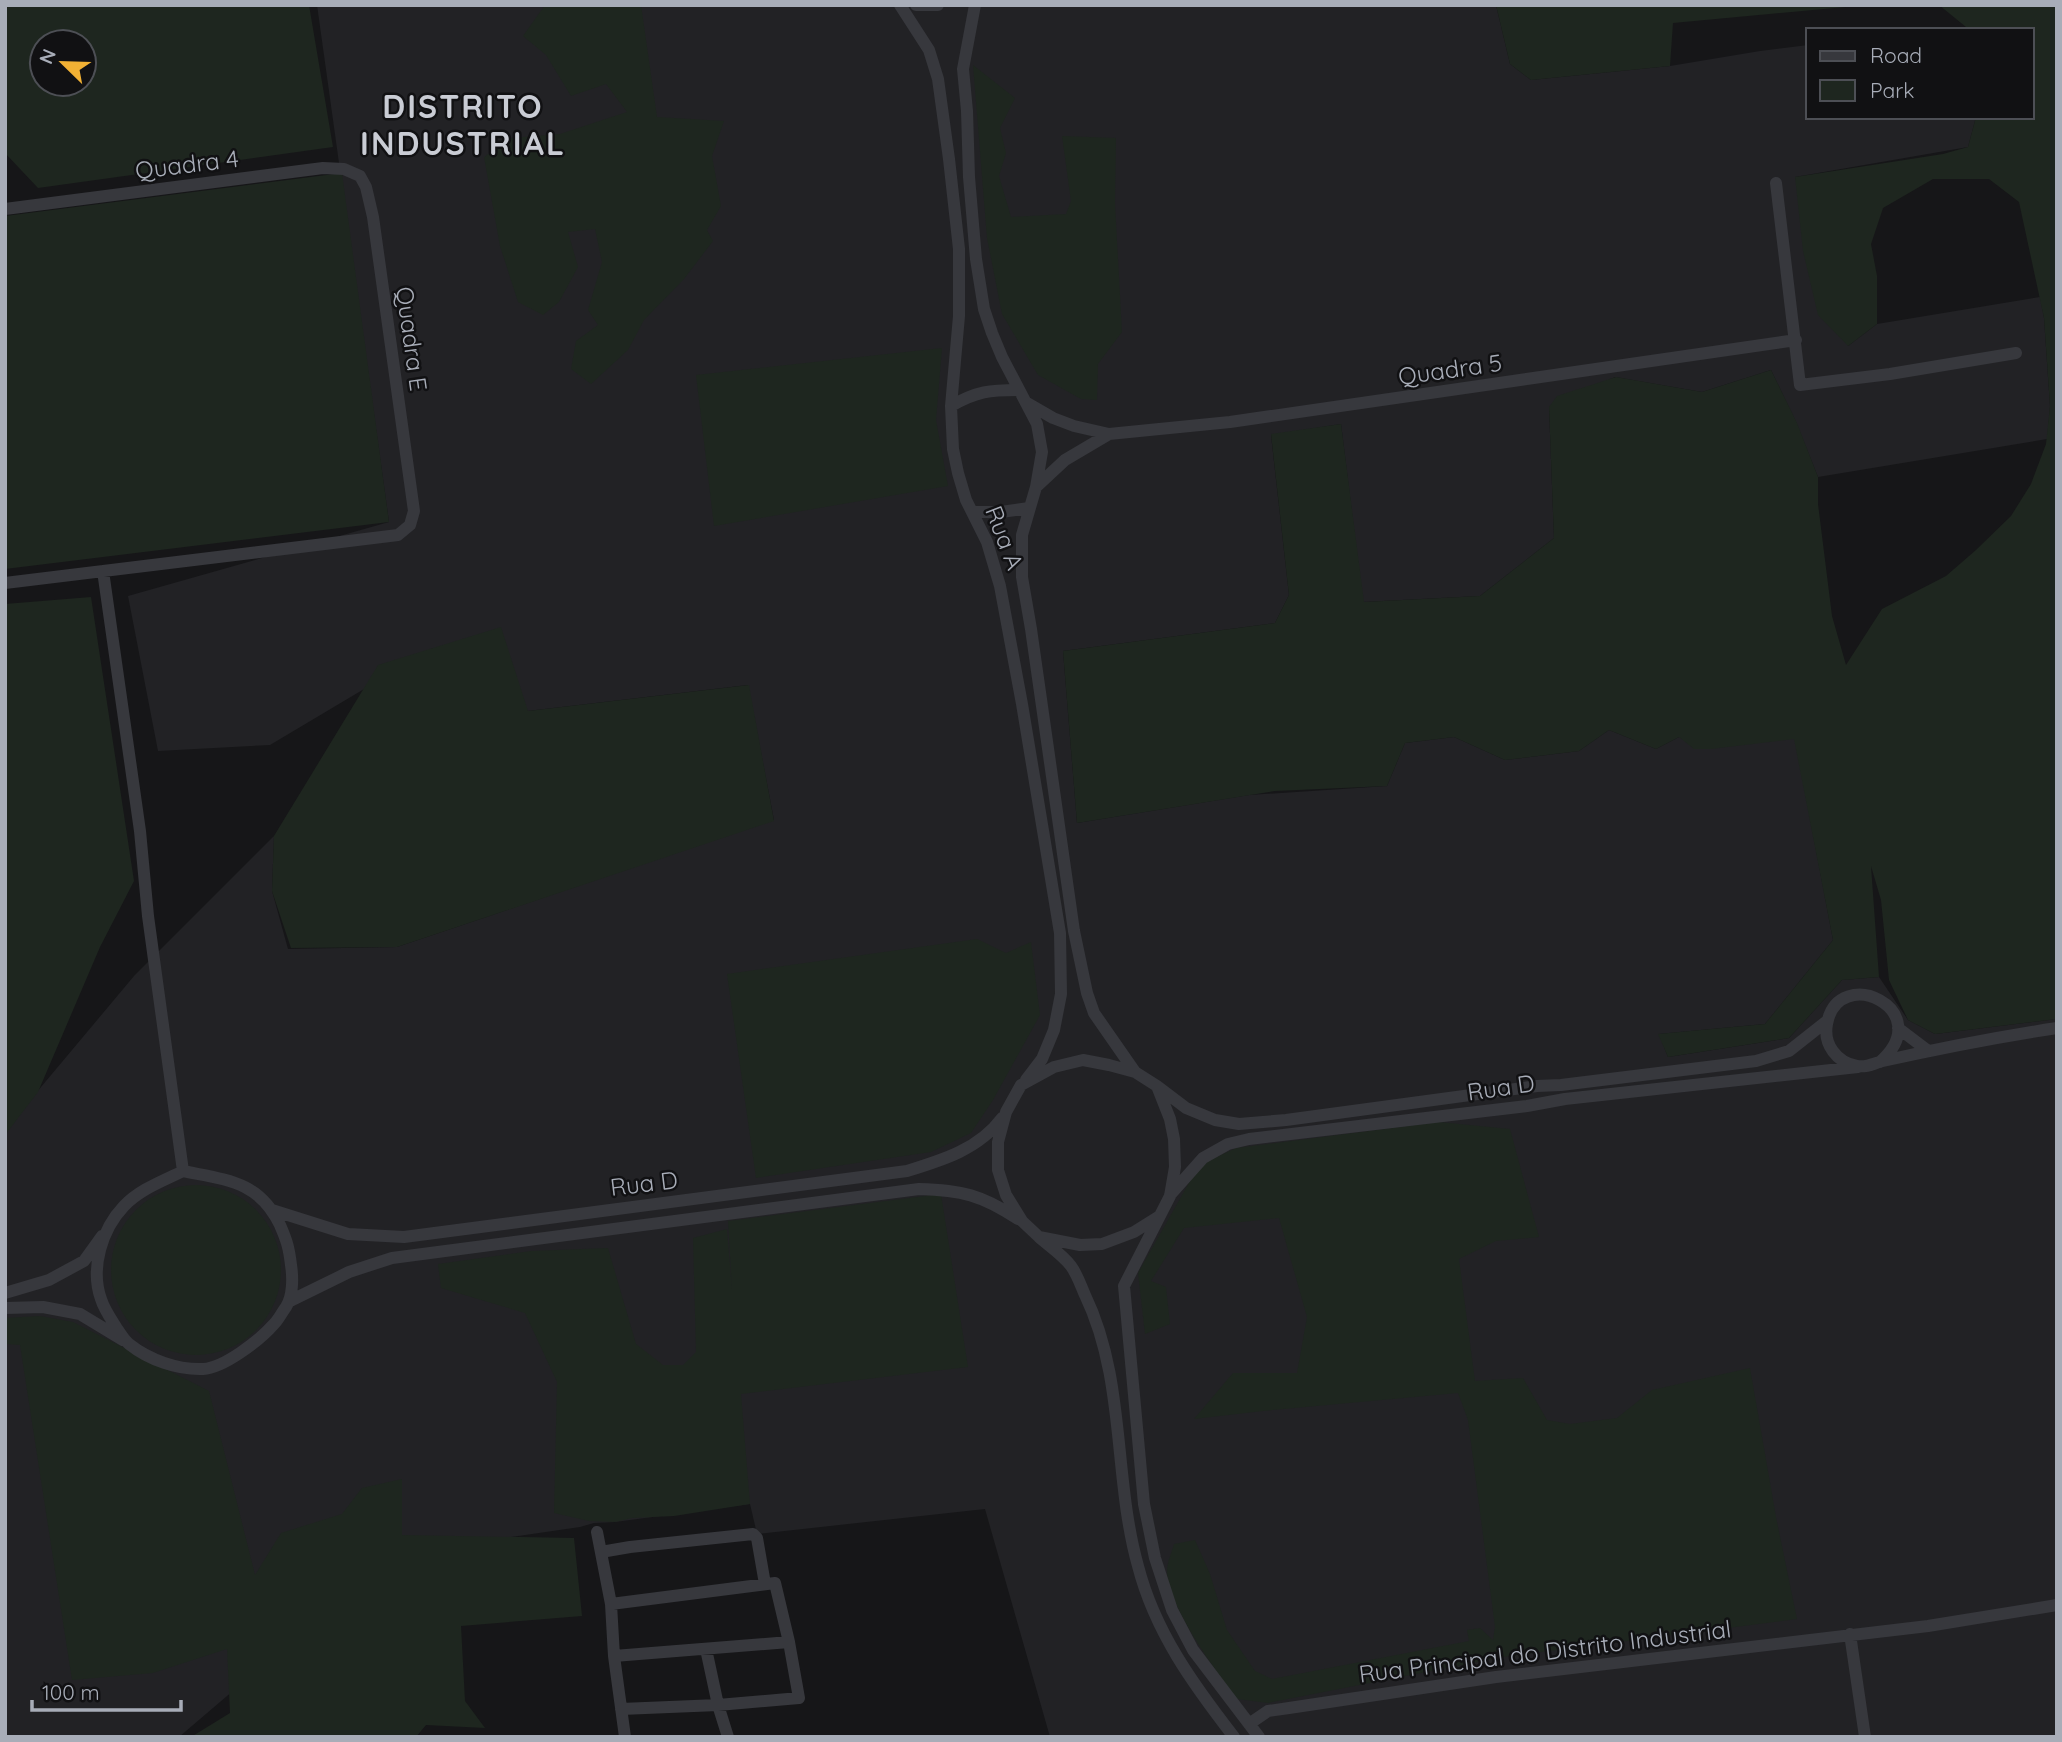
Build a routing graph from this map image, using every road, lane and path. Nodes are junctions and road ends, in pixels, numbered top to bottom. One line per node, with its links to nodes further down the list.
1 (900, 5): 12 (street, Rua A)
2 (916, 5): 3 (street)
3 (938, 5)
4 (975, 5): 10 (street, Rua A)
5 (1776, 183): 8 (street)
6 (366, 187): 7 (street, Quadra 4); 17 (street, Quadra E)
7 (5, 209)
8 (1796, 340): 9 (street); 13 (street, Quadra 5)
9 (2016, 353)
10 (1019, 390): 11 (street, Rua A); 12 (street)
11 (1027, 403): 13 (street, Quadra 5); 14 (street, Rua A)
12 (951, 406): 16 (street, Rua A)
13 (1109, 434): 14 (street, Quadra 5)
14 (1036, 487): 15 (street, Rua A)
15 (1029, 508): 16 (street); 19 (street, Rua A)
16 (972, 512): 20 (street, Rua A)
17 (103, 571): 18 (street); 33 (street)
18 (5, 583)
19 (1060, 832): 20 (street); 27 (street, Rua A)
20 (1045, 835): 29 (street, Rua A)
21 (1827, 1021): 22 (street); 26 (street); 28 (street, Rua D)
22 (1898, 1028): 24 (street); 25 (street)
23 (2057, 1028): 24 (street)
24 (1927, 1050): 25 (street)
25 (1880, 1062): 26 (street)
26 (1858, 1067): 31 (street, Rua D)
27 (1135, 1072): 29 (street); 30 (street)
28 (1561, 1085): 30 (street, Rua D); 31 (street)
29 (1021, 1086): 32 (street)
30 (1157, 1086): 34 (street)
31 (1565, 1100): 34 (street, Rua D)
32 (1006, 1112): 36 (street, Rua D); 38 (street)
33 (183, 1171): 35 (street); 39 (street)
34 (1170, 1196): 37 (street)
35 (272, 1210): 36 (street, Rua D); 43 (street)
36 (569, 1216): 40 (street)
37 (1158, 1217): 41 (street); 48 (street)
38 (1022, 1221): 40 (street, Rua D); 41 (street)
39 (106, 1230): 42 (street); 45 (street)
40 (572, 1233): 43 (street, Rua D)
41 (1039, 1237): 49 (street)
42 (5, 1293)
43 (290, 1301): 45 (street)
44 (5, 1308): 45 (street)
45 (127, 1342)
46 (597, 1532): 47 (street)
47 (601, 1552): 50 (street); 51 (street)
48 (1155, 1558): 49 (street); 59 (street)
49 (1137, 1563): 62 (street)
50 (765, 1584): 51 (street); 54 (street)
51 (611, 1605): 56 (street)
52 (2057, 1605): 53 (street, Rua Principal do Distrito Industrial)
53 (1850, 1634): 59 (street, Rua Principal do Distrito Industrial); 64 (street)
54 (789, 1642): 55 (street); 57 (street)
55 (706, 1648): 56 (street); 57 (street)
56 (614, 1656): 58 (street)
57 (718, 1705): 58 (street); 61 (street)
58 (621, 1709): 60 (street)
59 (1249, 1724): 63 (street)
60 (625, 1737)
61 (728, 1737)
62 (1234, 1737)
63 (1259, 1737)
64 (1865, 1737)

